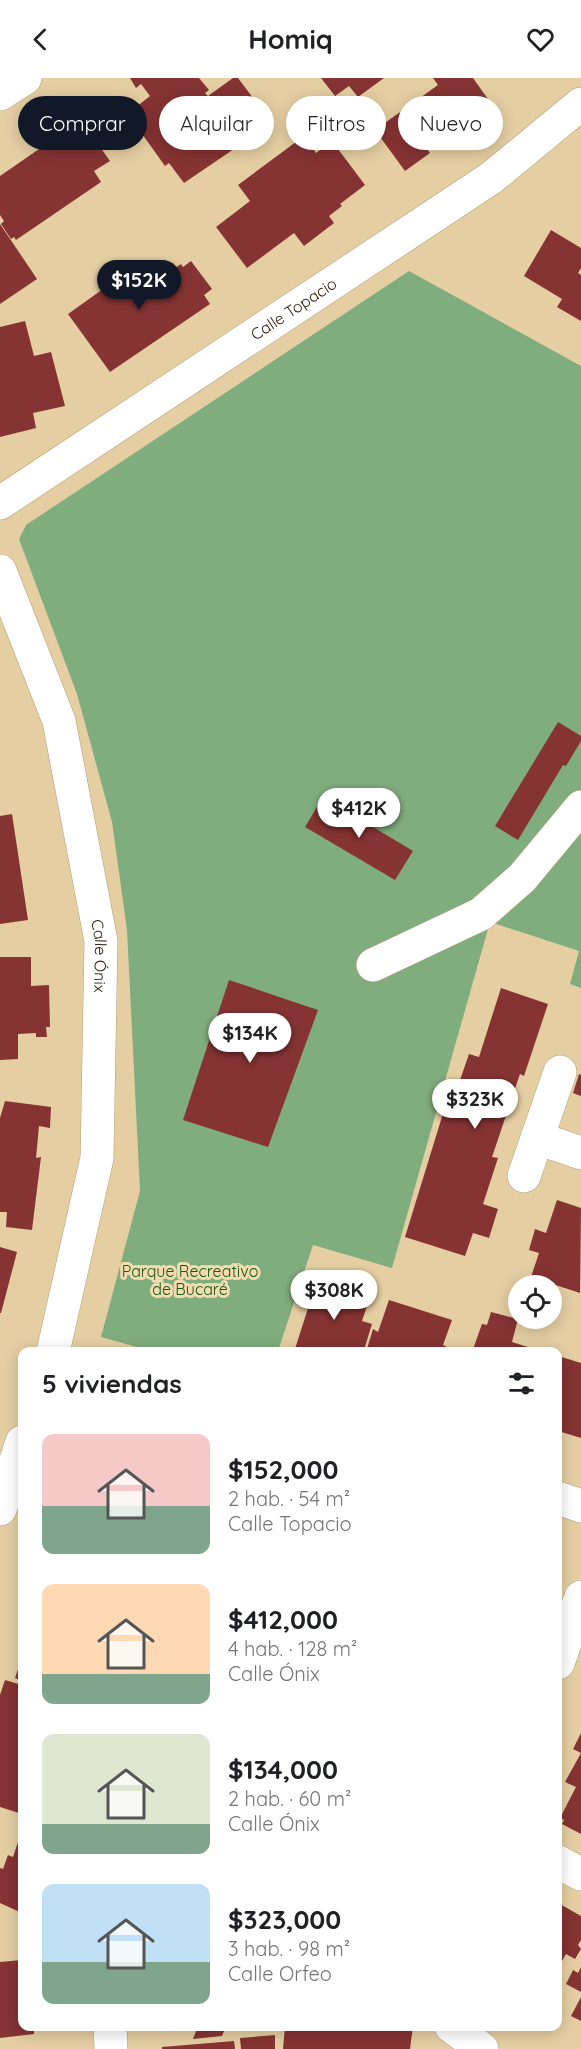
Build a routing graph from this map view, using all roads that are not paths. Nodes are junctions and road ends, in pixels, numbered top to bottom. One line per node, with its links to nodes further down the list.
1 (24, 78): 2 (street)
2 (0, 94)
3 (581, 104): 4 (street, Calle Topacio)
4 (0, 503)
5 (0, 571): 12 (street, Calle Ónix)
6 (581, 807): 7 (street)
7 (372, 965)
8 (560, 1072): 9 (street)
9 (537, 1138): 10 (street); 11 (street)
10 (581, 1153)
11 (524, 1176)
12 (61, 1347)
13 (18, 1454): 16 (street)
14 (562, 1499): 15 (street)
15 (581, 1506)
16 (0, 1509)
17 (581, 1597): 18 (street)
18 (562, 1652)
19 (562, 1864): 20 (street)
20 (581, 1874)
21 (111, 2031): 23 (street)
22 (458, 2031): 24 (street)
23 (111, 2049)
24 (482, 2049)

